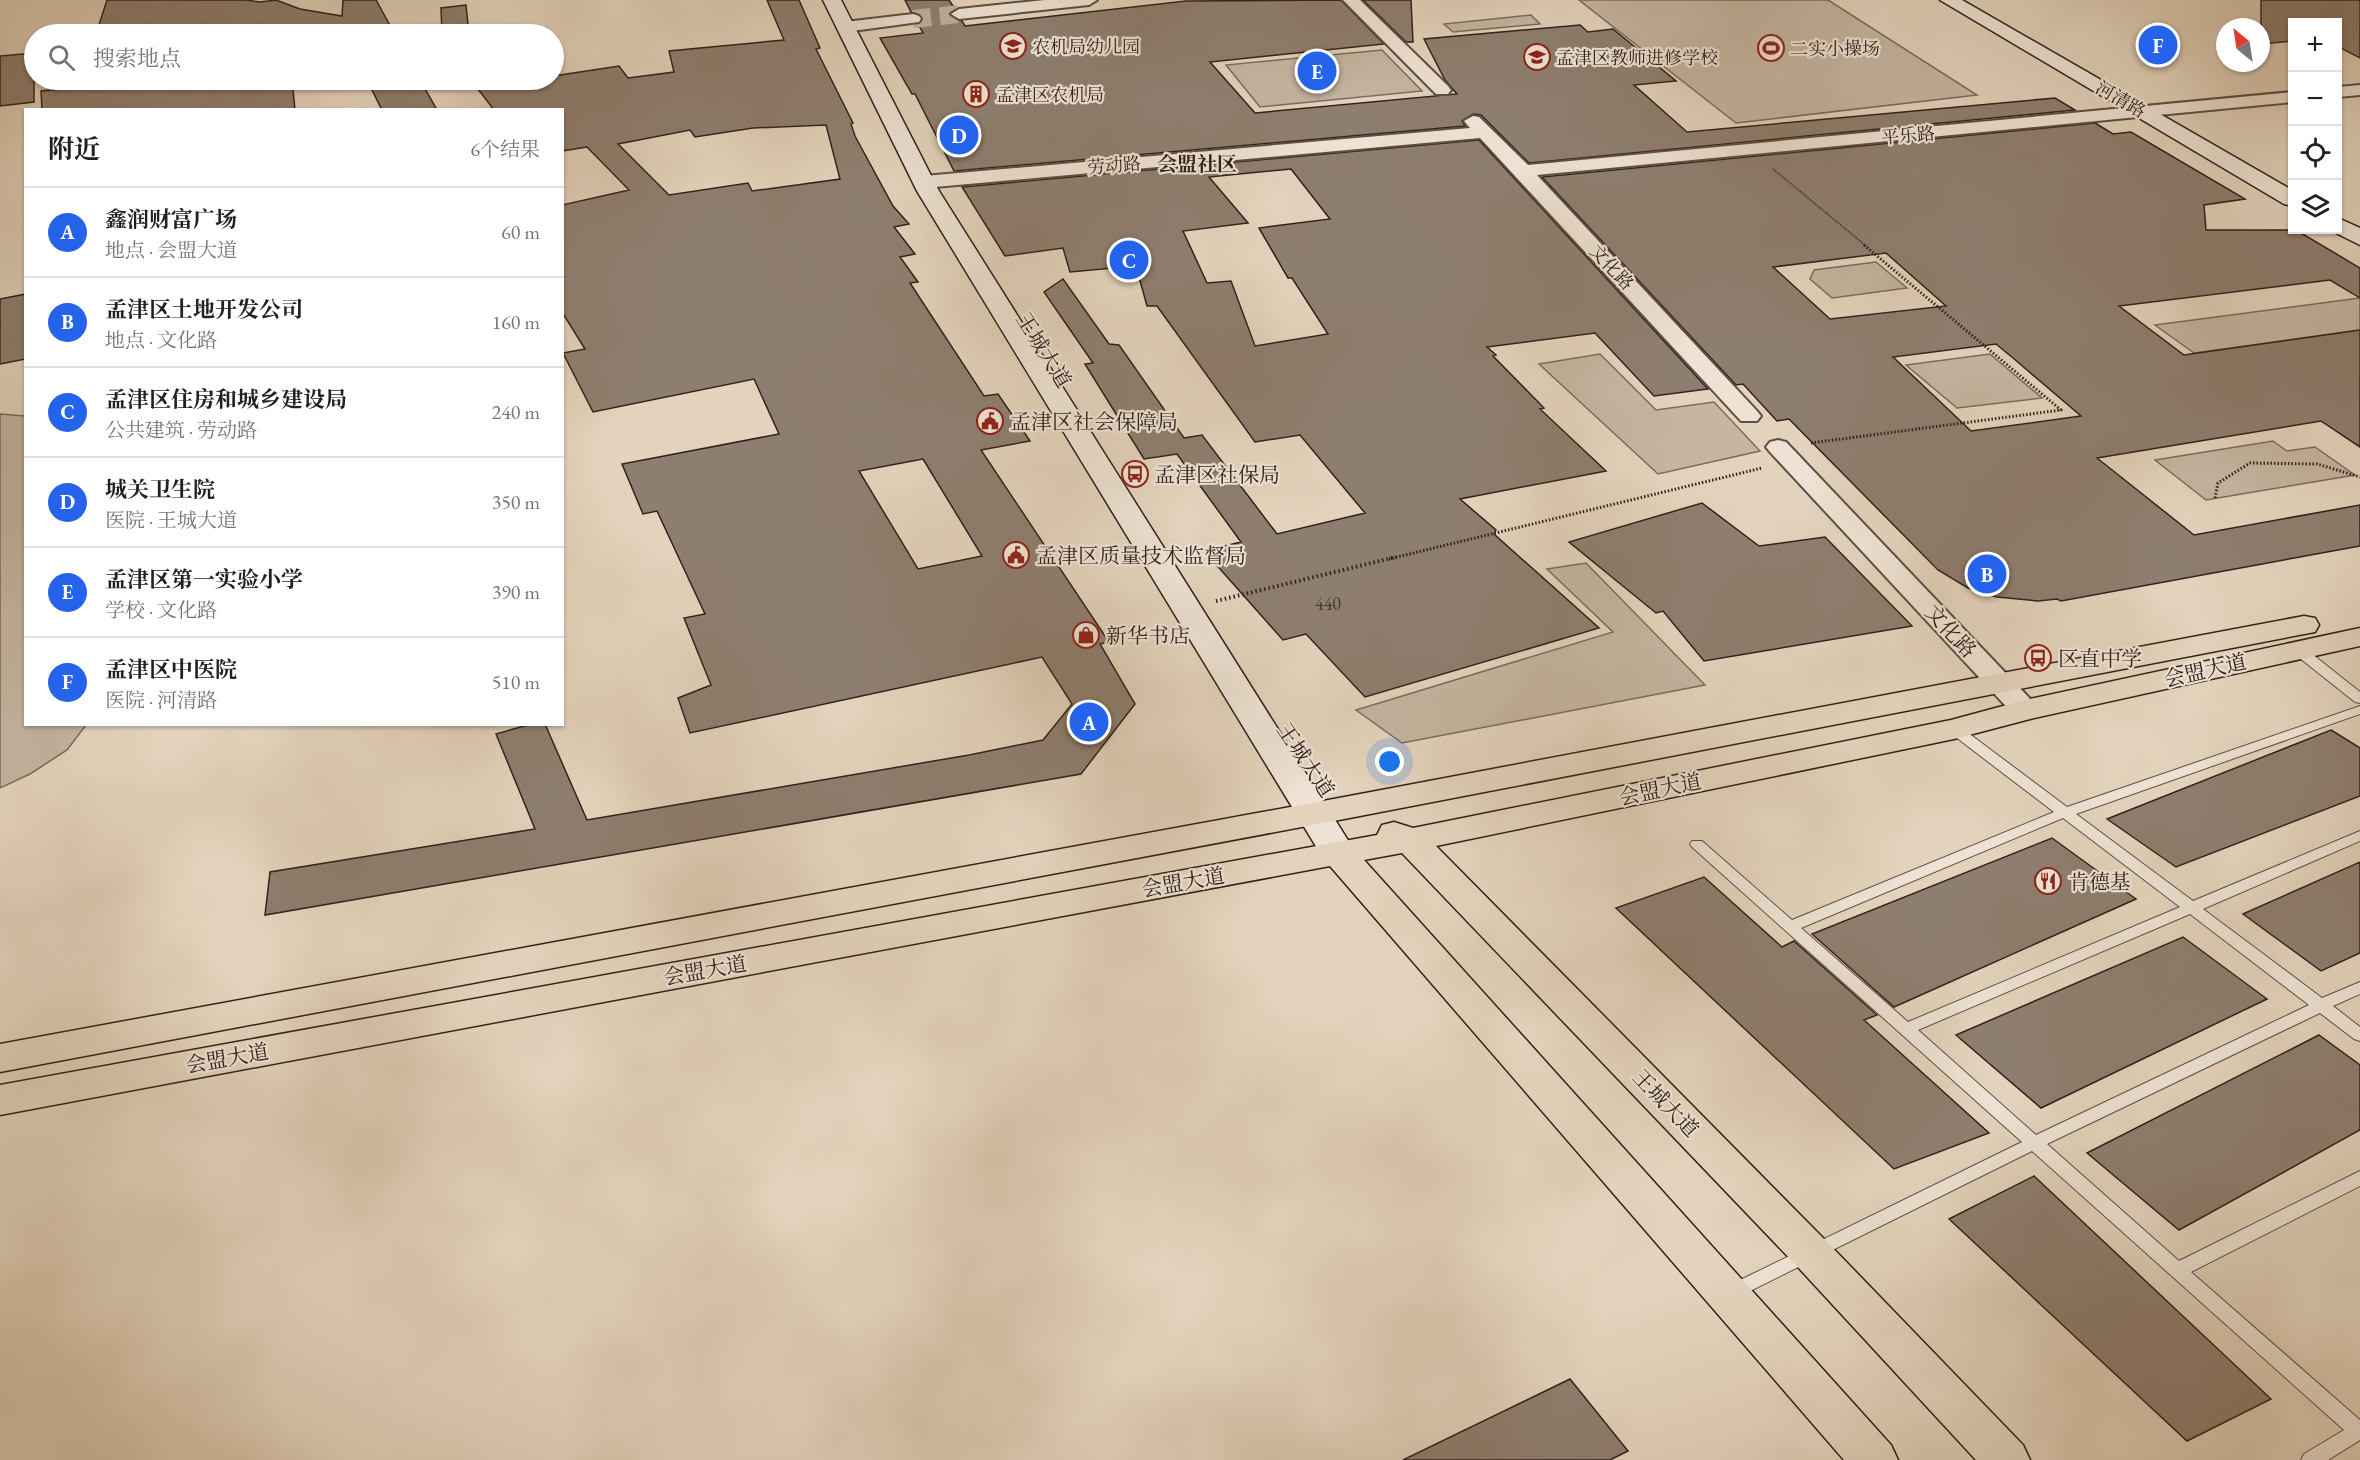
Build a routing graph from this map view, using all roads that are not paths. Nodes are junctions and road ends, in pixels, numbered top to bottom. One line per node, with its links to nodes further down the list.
1 (832, 0): 9 (main road, 王城大道)
2 (845, 0): 17 (main road, 王城大道)
3 (1089, 0): 7 (street)
4 (1352, 0): 10 (street)
5 (1949, 0): 14 (main road, 河清路)
6 (1968, 0): 14 (main road, 河清路)
7 (959, 14)
8 (913, 19): 9 (street)
9 (845, 27): 17 (main road, 王城大道)
10 (1442, 90)
11 (2360, 90): 12 (street)
12 (2342, 92)
13 (2288, 97): 14 (street, 平乐路)
14 (2153, 112): 16 (street, 平乐路); 18 (main road, 河清路); 19 (main road, 河清路)
15 (1478, 126): 16 (street, 文化路); 17 (street, 劳动路)
16 (1523, 171): 24 (street, 文化路)
17 (931, 182): 34 (main road, 王城大道); 34 (main road, 王城大道)
18 (2288, 185)
19 (2288, 196)
20 (2342, 216): 21 (main road)
21 (2360, 226)
22 (2342, 228): 23 (main road)
23 (2360, 238)
24 (1749, 416)
25 (1784, 454): 29 (street, 文化路)
26 (2360, 614): 29 (main road, 会盟大道)
27 (2360, 637): 28 (main road, 会盟大道)
28 (2297, 649): 30 (lane); 31 (main road, 会盟大道)
29 (2001, 684): 31 (street, 文化路); 34 (main road, 会盟大道)
30 (2360, 699)
31 (2025, 710): 33 (main road, 会盟大道)
32 (2360, 710): 35 (lane)
33 (1954, 729): 35 (lane); 37 (main road, 会盟大道)
34 (1327, 811): 37 (main road, 王城大道); 39 (main road, 王城大道); 46 (main road, 会盟大道)
35 (2066, 812): 40 (lane); 41 (lane)
36 (2360, 836): 40 (lane)
37 (1410, 840): 39 (main road, 会盟大道); 50 (main road, 王城大道)
38 (1697, 844): 41 (lane)
39 (1338, 853): 47 (main road, 会盟大道); 52 (main road, 王城大道)
40 (2192, 908): 43 (lane); 44 (lane)
41 (1790, 927): 44 (lane)
42 (2360, 987): 43 (lane)
43 (2322, 1006): 45 (lane); 48 (lane)
44 (1906, 1029): 48 (lane)
45 (2360, 1035)
46 (0, 1058)
47 (0, 1100)
48 (2034, 1143): 50 (lane); 51 (lane)
49 (2360, 1178): 51 (lane)
50 (1811, 1253): 52 (lane); 55 (main road, 王城大道)
51 (2178, 1270): 53 (lane)
52 (1727, 1294): 54 (main road, 王城大道)
53 (2359, 1431): 56 (lane)
54 (1874, 1460)
55 (2006, 1460)
56 (2312, 1460)

